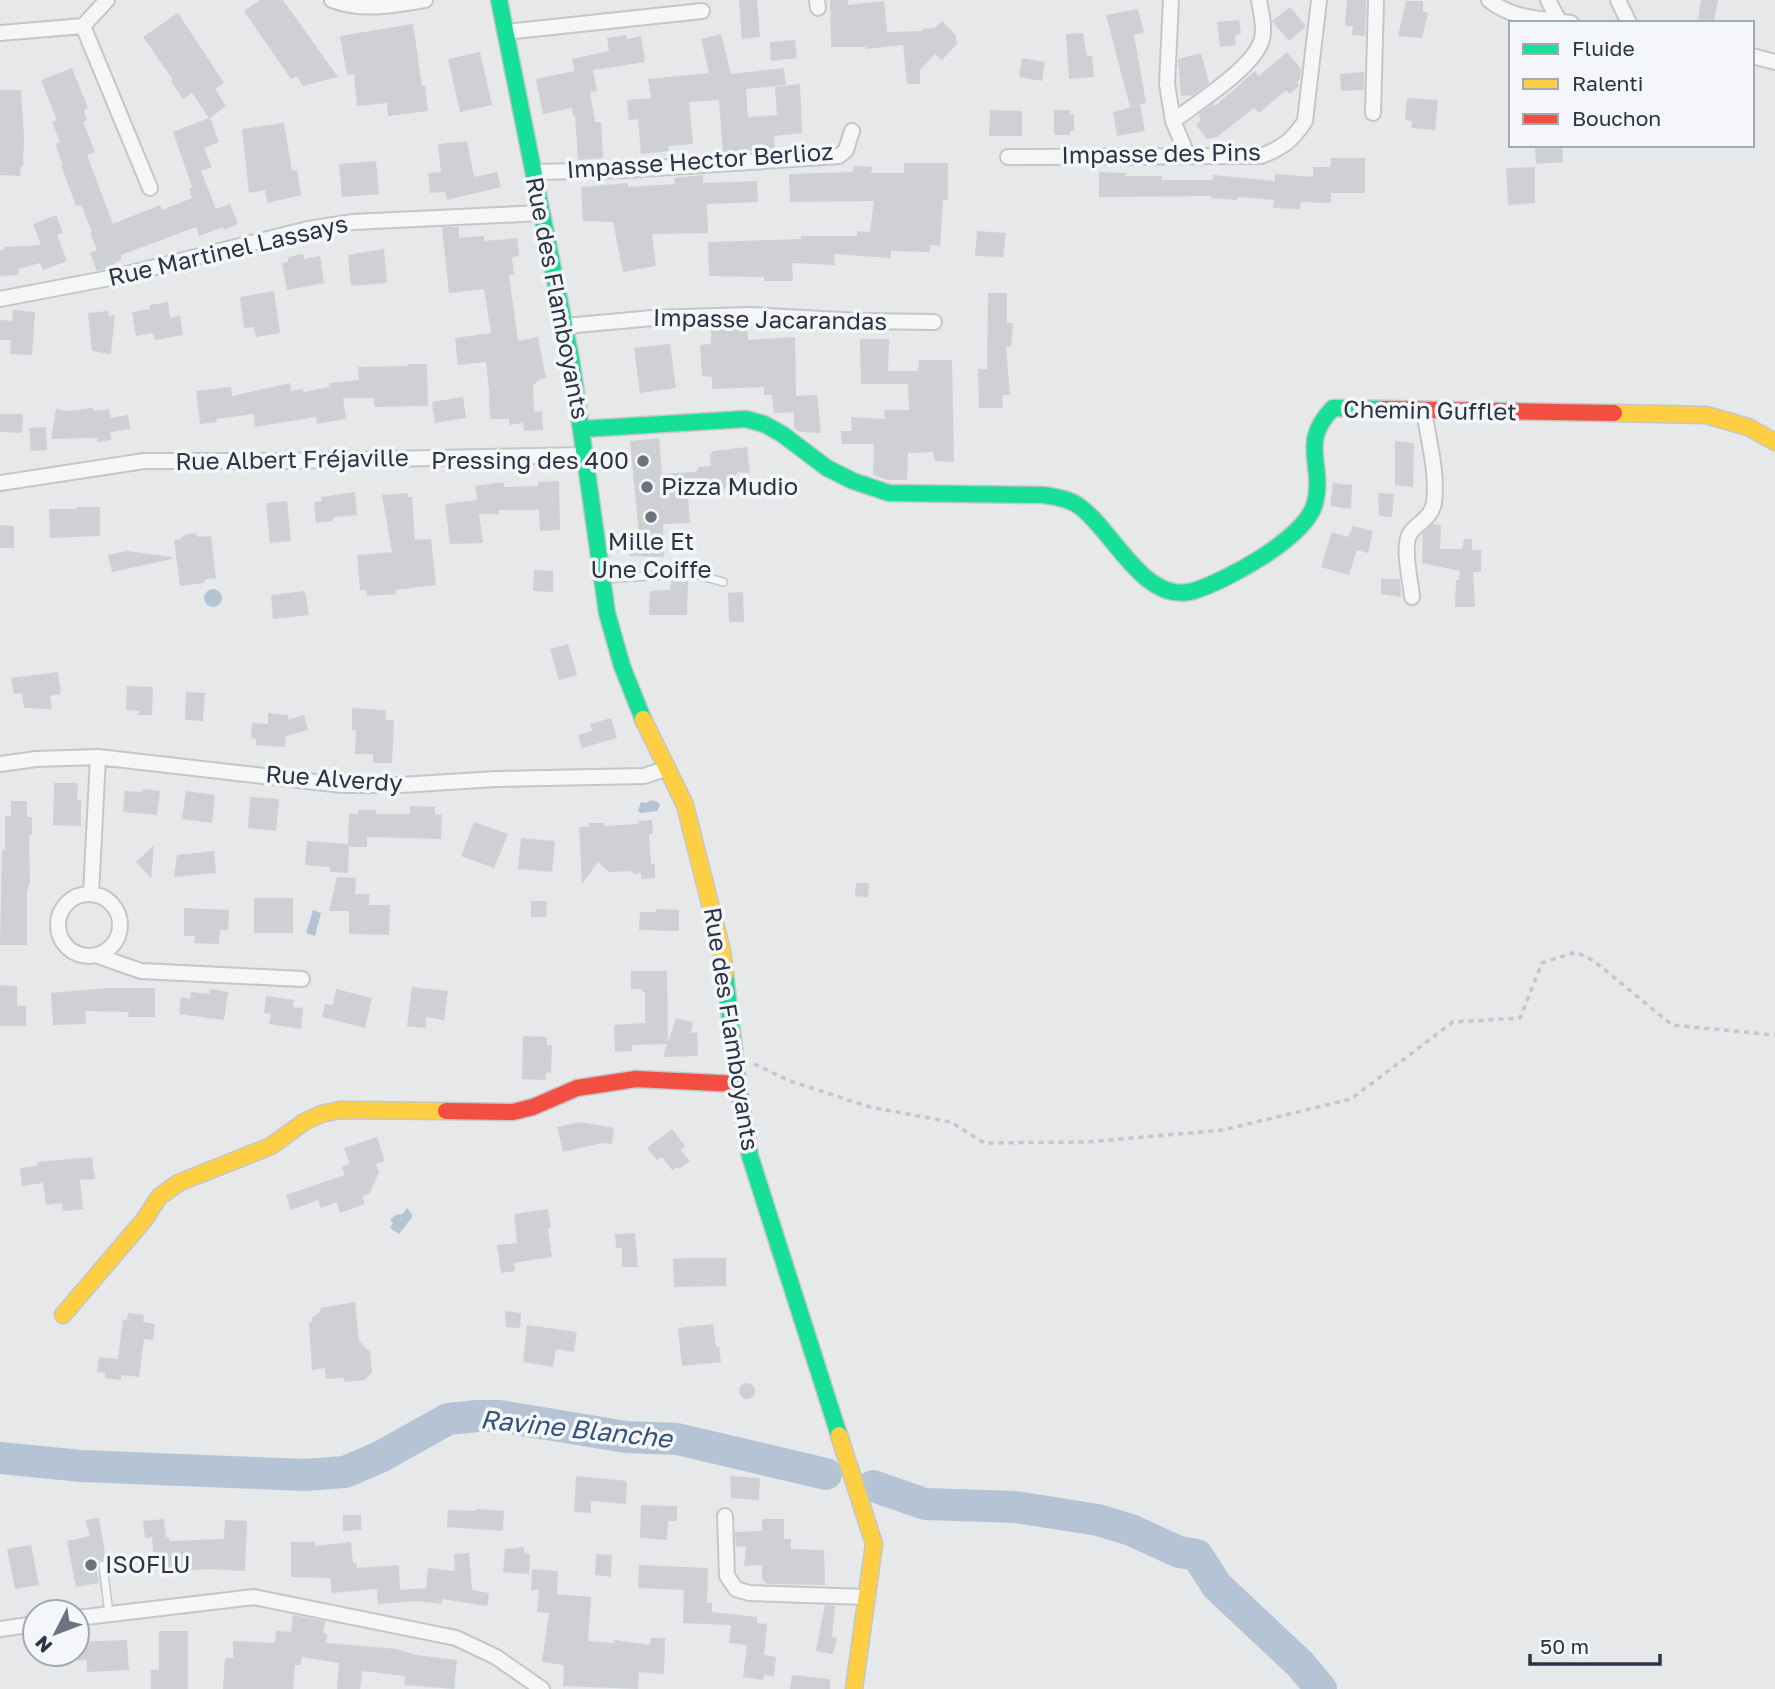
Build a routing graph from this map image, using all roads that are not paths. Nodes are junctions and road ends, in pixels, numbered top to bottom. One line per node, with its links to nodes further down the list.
1 (107, 0): 16 (street)
2 (332, 0): 3 (street)
3 (425, 0)
4 (499, 0): 17 (street, Rue des Flamboyants)
5 (1171, 0): 22 (street)
6 (1259, 0): 22 (street)
7 (1319, 0): 24 (street, Impasse des Pins)
8 (1376, 0): 21 (street)
9 (1489, 0): 13 (street)
10 (1548, 0): 14 (street)
11 (1618, 0): 15 (street)
12 (702, 11): 17 (street)
13 (1556, 21)
14 (1564, 21)
15 (1628, 21)
16 (83, 26): 18 (street); 27 (street)
17 (505, 32): 26 (street, Rue des Flamboyants)
18 (0, 33)
19 (1754, 57): 20 (street)
20 (1775, 62)
21 (1373, 113)
22 (1173, 121): 24 (street)
23 (852, 131): 26 (street, Impasse Hector Berlioz)
24 (1187, 154): 25 (street, Impasse des Pins)
25 (1007, 157)
26 (534, 172): 28 (street, Rue des Flamboyants)
27 (150, 188)
28 (542, 213): 29 (street, Rue Martinel Lassays); 31 (street, Rue des Flamboyants)
29 (0, 299)
30 (934, 322): 31 (street, Impasse Jacarandas)
31 (565, 326): 33 (street, Rue des Flamboyants)
32 (1424, 410): 33 (street, Chemin Gufflet); 34 (street, Chemin Gufflet); 39 (street)
33 (582, 429): 35 (street, Rue des Flamboyants)
34 (1775, 442)
35 (586, 455): 36 (street, Rue Albert Fréjaville); 37 (street, Rue des Flamboyants)
36 (0, 483)
37 (602, 579): 38 (lane); 42 (street, Rue des Flamboyants)
38 (723, 582)
39 (1412, 597)
40 (98, 757): 41 (street, Rue Alverdy); 42 (street, Rue Alverdy); 43 (street)
41 (0, 764)
42 (668, 768): 46 (street, Rue des Flamboyants)
43 (92, 894): 44 (street); 44 (street)
44 (98, 956): 45 (street)
45 (302, 979)
46 (738, 1084): 47 (street); 50 (street, Rue des Flamboyants)
47 (63, 1315)
48 (725, 1516): 50 (street)
49 (103, 1565): 51 (lane)
50 (867, 1597): 56 (street, Rue des Flamboyants)
51 (109, 1614): 52 (street); 55 (street)
52 (91, 1616)
53 (21, 1626): 54 (street)
54 (0, 1629)
55 (542, 1689)
56 (854, 1689)

